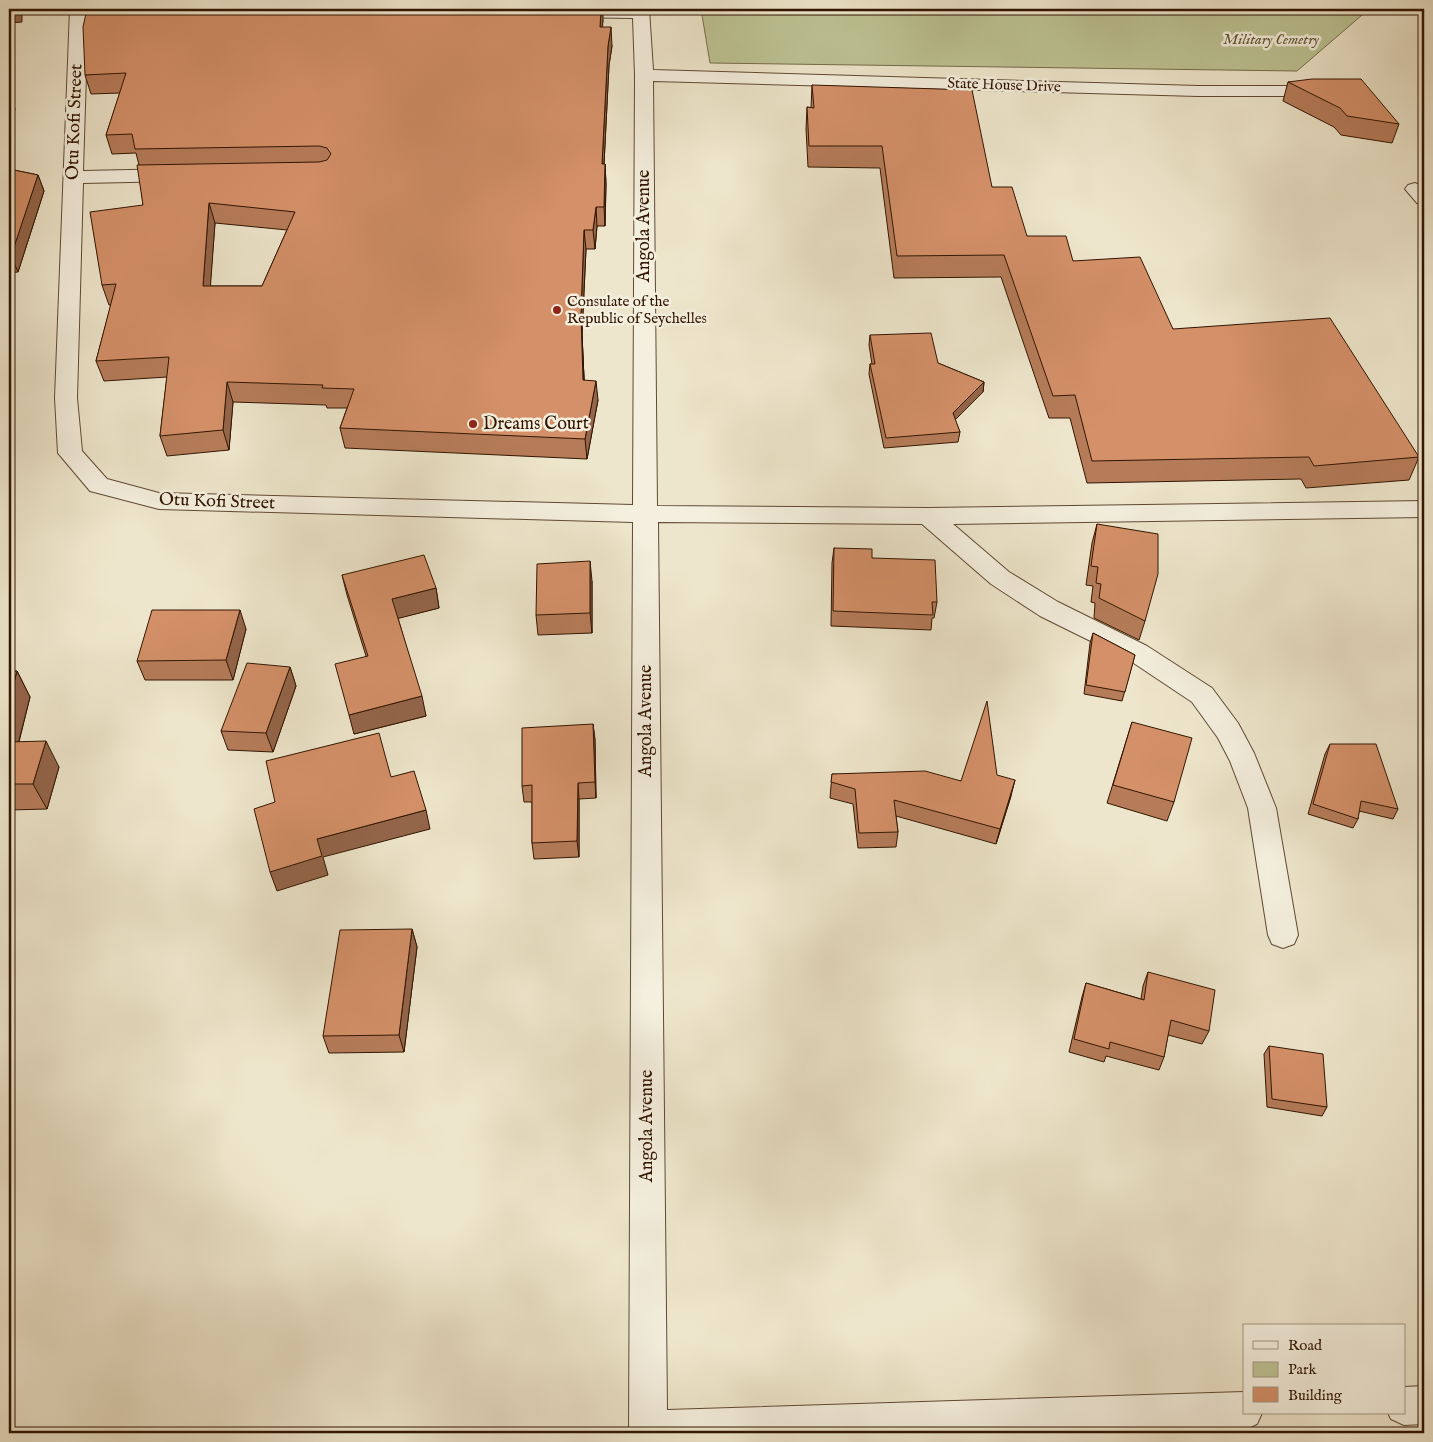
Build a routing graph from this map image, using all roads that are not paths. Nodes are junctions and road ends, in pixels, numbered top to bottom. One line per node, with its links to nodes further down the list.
1 (85, 9): 7 (street, Otu Kofi Street)
2 (641, 11): 3 (street); 4 (street, Angola Avenue)
3 (552, 12)
4 (644, 75): 5 (street, State House Drive); 9 (street, Angola Avenue)
5 (1340, 91)
6 (193, 175): 7 (street)
7 (73, 176): 9 (street, Otu Kofi Street)
8 (1424, 509): 10 (street, Otu Kofi Street)
9 (645, 514): 10 (street, Otu Kofi Street); 15 (street, Angola Avenue)
10 (928, 516): 11 (street)
11 (1283, 935)
12 (1424, 1405): 13 (street)
13 (1406, 1406)
14 (1243, 1411): 15 (street)
15 (648, 1431)

